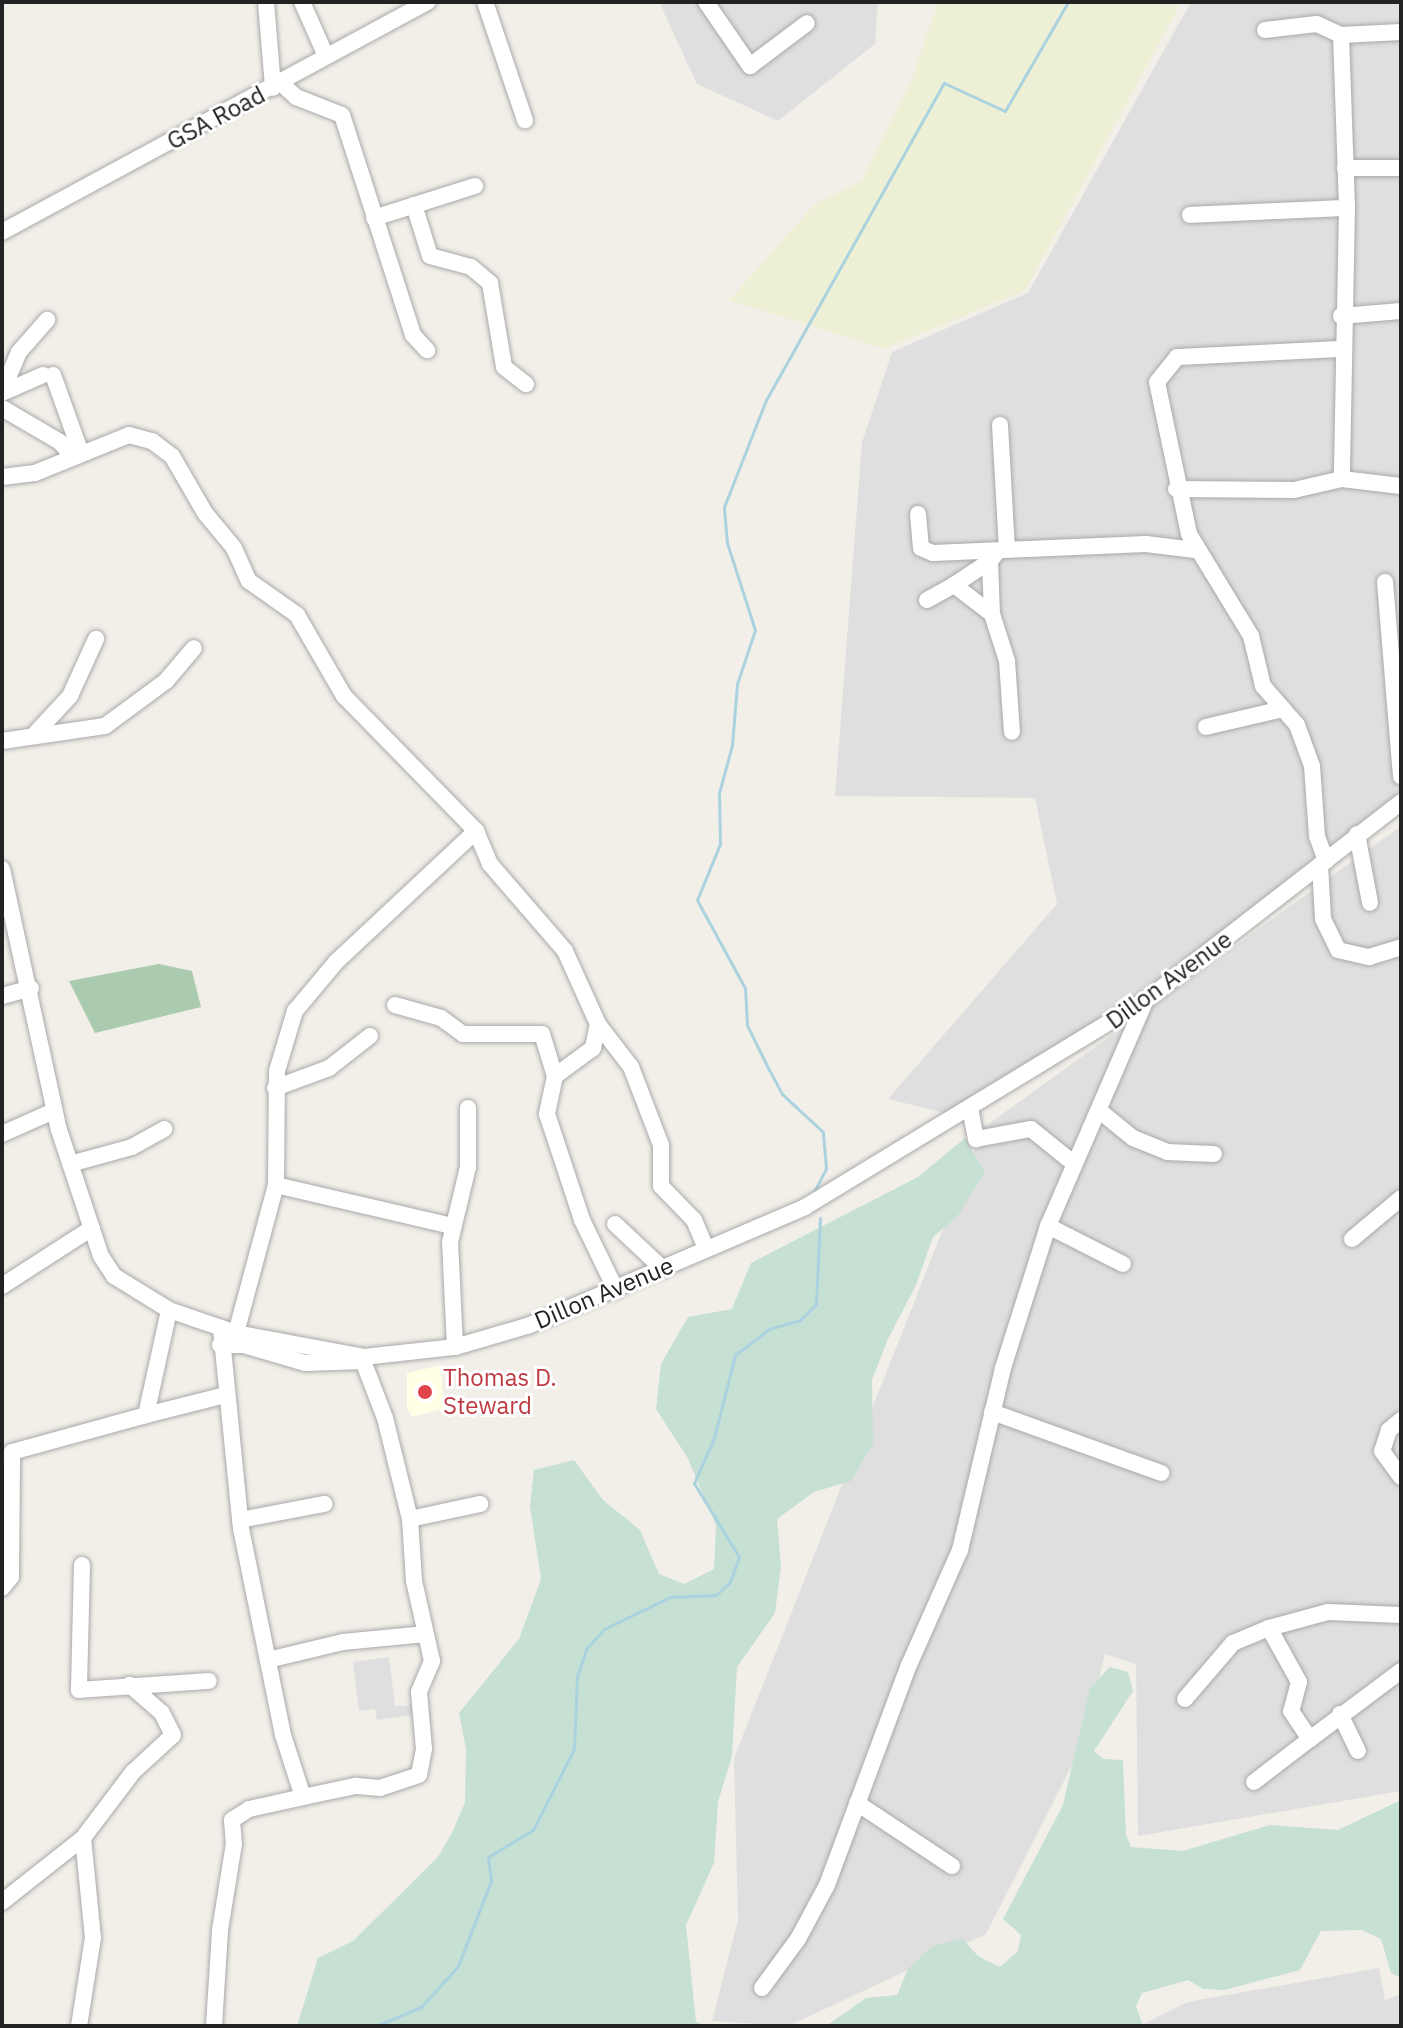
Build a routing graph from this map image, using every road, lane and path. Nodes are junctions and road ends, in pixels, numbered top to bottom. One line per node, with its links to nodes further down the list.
1 (266, 2): 11 (street)
2 (302, 2): 10 (street)
3 (428, 2): 10 (street, GSA Road)
4 (485, 2): 12 (street)
5 (706, 2): 6 (street)
6 (807, 23)
7 (1265, 30): 9 (street)
8 (1401, 32): 9 (street)
9 (1341, 35): 13 (street)
10 (326, 56): 11 (street, GSA Road)
11 (277, 86): 19 (street); 20 (street, GSA Road)
12 (525, 120)
13 (1345, 168): 14 (street); 17 (street)
14 (1401, 168)
15 (475, 186): 16 (street)
16 (414, 205): 19 (street); 26 (street)
17 (1347, 208): 18 (street); 22 (street)
18 (1190, 215)
19 (374, 218): 25 (street)
20 (2, 232)
21 (1401, 311): 22 (street)
22 (1341, 316): 24 (street)
23 (47, 320): 27 (street)
24 (1341, 349): 32 (street); 34 (street)
25 (427, 350)
26 (526, 384)
27 (2, 393): 30 (street)
28 (2, 408): 30 (street)
29 (1000, 425): 37 (street)
30 (77, 455): 31 (street); 52 (street)
31 (2, 477)
32 (1342, 479): 33 (street); 34 (street)
33 (1401, 486)
34 (1176, 489): 36 (street)
35 (918, 514): 37 (street)
36 (1195, 550): 37 (street); 45 (street)
37 (998, 554): 39 (street); 41 (street)
38 (1385, 582): 44 (street)
39 (954, 585): 40 (street); 41 (street)
40 (927, 600)
41 (992, 614): 47 (street)
42 (96, 639): 48 (street)
43 (194, 648): 48 (street)
44 (1398, 650): 50 (street)
45 (1283, 709): 46 (street); 54 (street)
46 (1206, 727)
47 (1012, 732)
48 (33, 736): 49 (street)
49 (2, 741)
50 (1401, 776)
51 (1401, 802): 53 (street, Dillon Avenue)
52 (476, 831): 63 (street); 66 (street)
53 (1357, 834): 54 (street, Dillon Avenue); 56 (street)
54 (1323, 863): 58 (street); 61 (street, Dillon Avenue)
55 (2, 869): 57 (street, Dillon Avenue)
56 (1370, 903)
57 (6, 908): 59 (street, Dillon Avenue)
58 (1401, 947)
59 (31, 988): 60 (street); 69 (street, Dillon Avenue)
60 (2, 996)
61 (1146, 1000): 68 (street, Dillon Avenue); 70 (street)
62 (395, 1005): 65 (street)
63 (598, 1024): 65 (street); 83 (street)
64 (370, 1036): 66 (street)
65 (555, 1076): 87 (street)
66 (275, 1088): 76 (street)
67 (468, 1108): 79 (street)
68 (970, 1108): 74 (street); 83 (street, Dillon Avenue)
69 (54, 1111): 72 (street); 75 (street, Dillon Avenue)
70 (1101, 1112): 73 (street); 74 (street)
71 (164, 1129): 75 (street)
72 (2, 1134)
73 (1214, 1154)
74 (1072, 1162): 80 (street)
75 (70, 1164): 81 (street, Dillon Avenue)
76 (276, 1185): 79 (street); 89 (street)
77 (1401, 1198): 82 (street)
78 (615, 1224): 85 (street)
79 (452, 1226): 90 (street)
80 (1048, 1226): 84 (street); 92 (street)
81 (92, 1228): 86 (street); 88 (street, Dillon Avenue)
82 (1352, 1239)
83 (706, 1248): 85 (street, Dillon Avenue)
84 (1123, 1264)
85 (663, 1269): 87 (street, Dillon Avenue)
86 (2, 1286)
87 (616, 1290): 90 (street, Dillon Avenue)
88 (169, 1310): 89 (street, Dillon Avenue); 93 (street)
89 (225, 1335): 90 (street, Dillon Avenue); 91 (street); 99 (street)
90 (455, 1347)
91 (225, 1395): 93 (street); 100 (street)
92 (992, 1412): 95 (street); 116 (street)
93 (146, 1415): 102 (street)
94 (1401, 1420): 96 (street)
95 (1161, 1473)
96 (1401, 1477)
97 (324, 1504): 100 (street)
98 (480, 1504): 99 (street)
99 (410, 1519): 105 (street)
100 (240, 1520): 106 (street)
101 (82, 1565): 109 (street)
102 (2, 1588)
103 (1401, 1615): 104 (street)
104 (1269, 1628): 110 (street); 112 (street)
105 (426, 1634): 106 (street); 115 (street)
106 (268, 1660): 115 (street)
107 (1401, 1671): 111 (street)
108 (209, 1681): 109 (street)
109 (130, 1685): 117 (street)
110 (1185, 1699)
111 (1340, 1714): 112 (street); 113 (street)
112 (1310, 1739): 114 (street)
113 (1358, 1751)
114 (1254, 1782)
115 (303, 1797): 122 (street)
116 (857, 1803): 118 (street); 120 (street)
117 (83, 1838): 119 (street); 121 (street)
118 (952, 1866)
119 (2, 1902)
120 (762, 1988)
121 (79, 2026)
122 (214, 2026)

